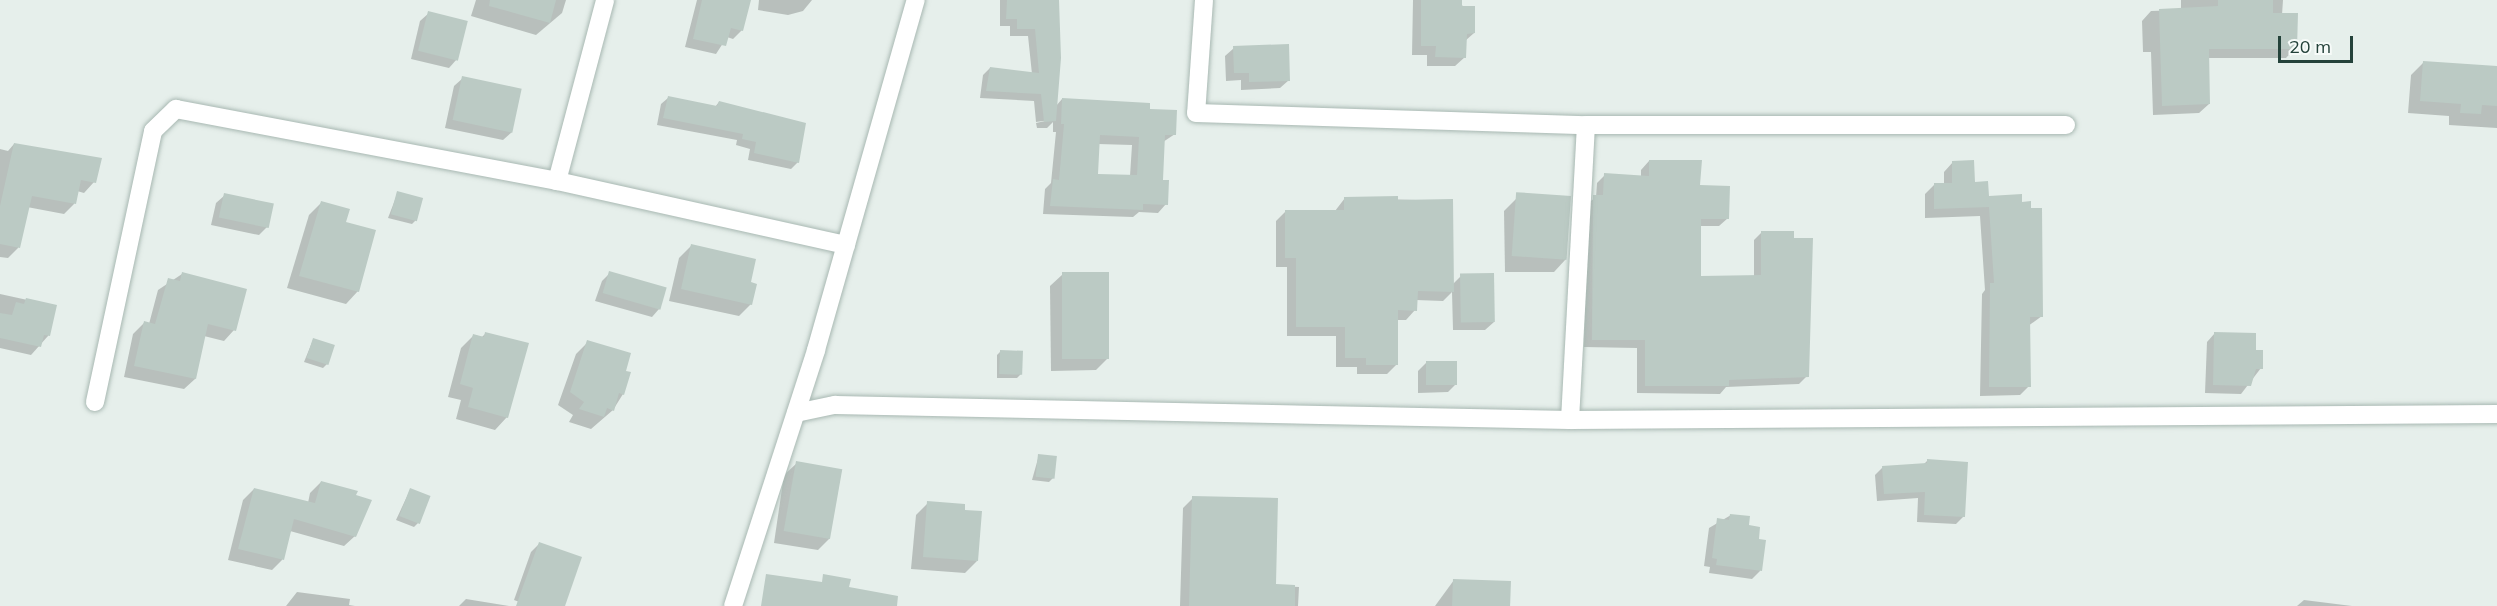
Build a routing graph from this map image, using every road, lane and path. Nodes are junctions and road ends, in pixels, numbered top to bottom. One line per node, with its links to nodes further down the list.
1 (605, 0): 6 (street)
2 (916, 0): 7 (street)
3 (1204, 0): 4 (street)
4 (1586, 125): 5 (street); 11 (street)
5 (2066, 125)
6 (557, 181): 7 (street); 8 (street)
7 (846, 244): 9 (street)
8 (95, 402)
9 (796, 413): 11 (street); 12 (street)
10 (2497, 414): 11 (street)
11 (1570, 420)
12 (733, 606)

